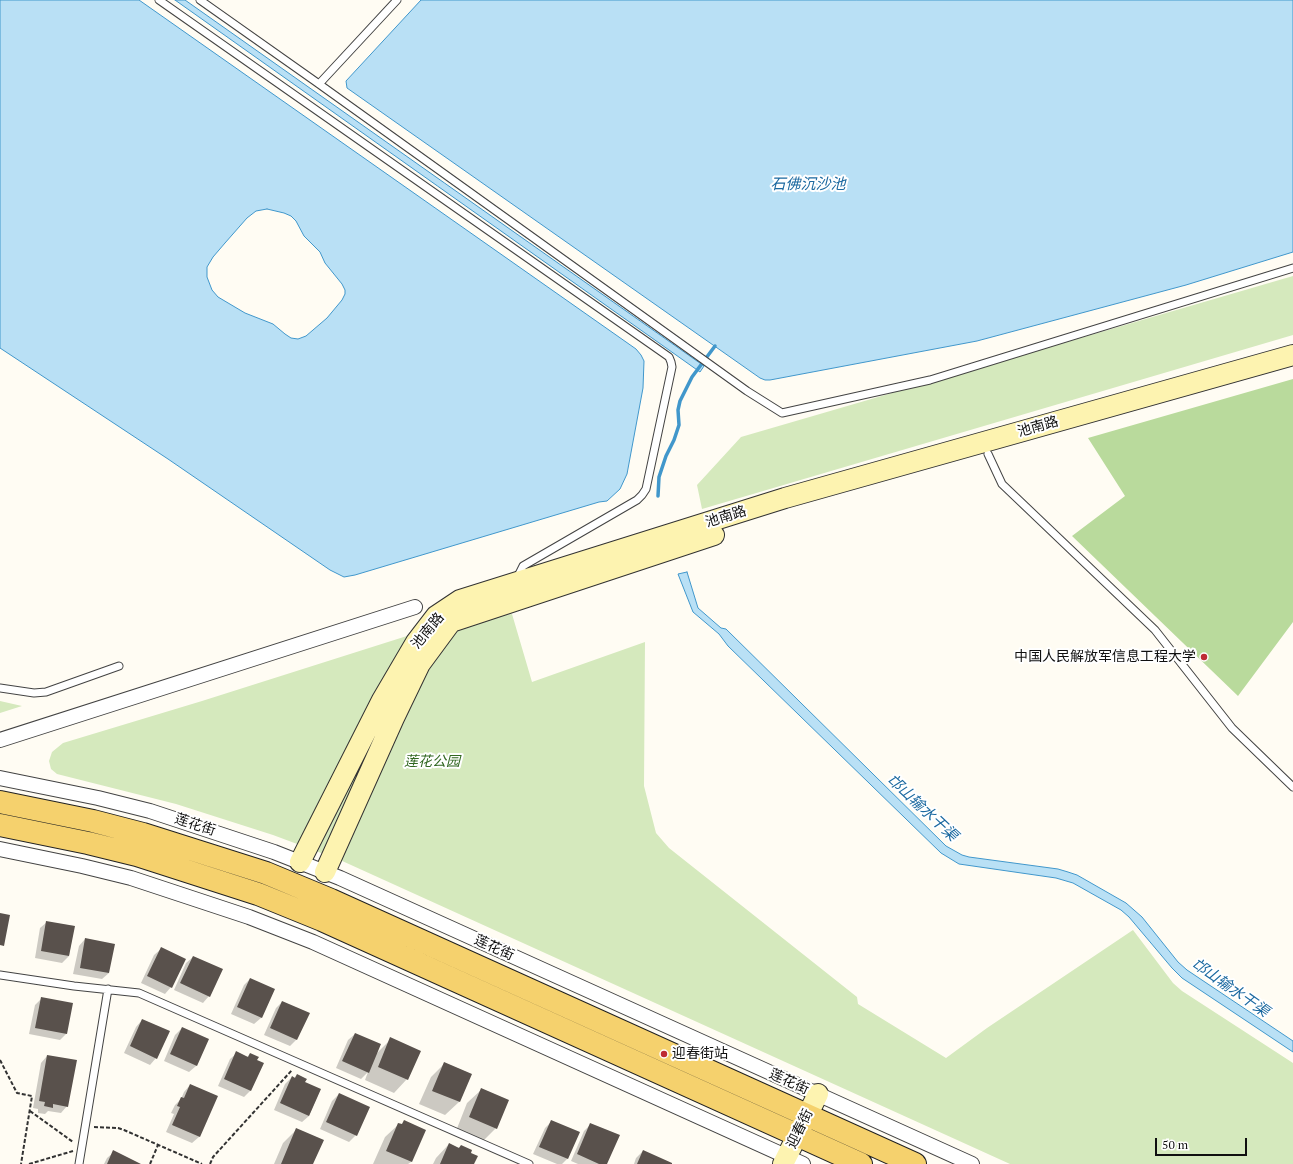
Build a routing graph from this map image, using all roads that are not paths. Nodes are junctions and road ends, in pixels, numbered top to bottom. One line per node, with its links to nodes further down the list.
1 (159, 0): 9 (lane)
2 (200, 0): 4 (lane)
3 (397, 0): 4 (lane)
4 (320, 84): 5 (lane)
5 (1293, 268)
6 (1293, 355): 9 (street, 池南路)
7 (1293, 368): 8 (street, 池南路)
8 (988, 454): 15 (lane); 20 (street, 池南路)
9 (517, 582): 19 (street, 池南路)
10 (415, 606): 13 (street)
11 (119, 666): 12 (lane)
12 (0, 688)
13 (0, 740)
14 (0, 778): 19 (street, 莲花街)
15 (1293, 787)
16 (0, 802): 24 (main road, 莲花街)
17 (0, 825): 25 (main road)
18 (0, 849): 26 (street)
19 (300, 862): 20 (street, 莲花街)
20 (326, 872): 23 (street, 莲花街)
21 (0, 975): 22 (lane)
22 (108, 989): 27 (lane); 28 (lane)
23 (818, 1094): 24 (street, 迎春街); 31 (street, 莲花街)
24 (807, 1115): 25 (street, 迎春街); 30 (main road, 莲花街)
25 (797, 1136): 26 (street, 迎春街); 29 (main road)
26 (791, 1162)
27 (79, 1164)
28 (529, 1164)
29 (861, 1164)
30 (915, 1164)
31 (972, 1164)

